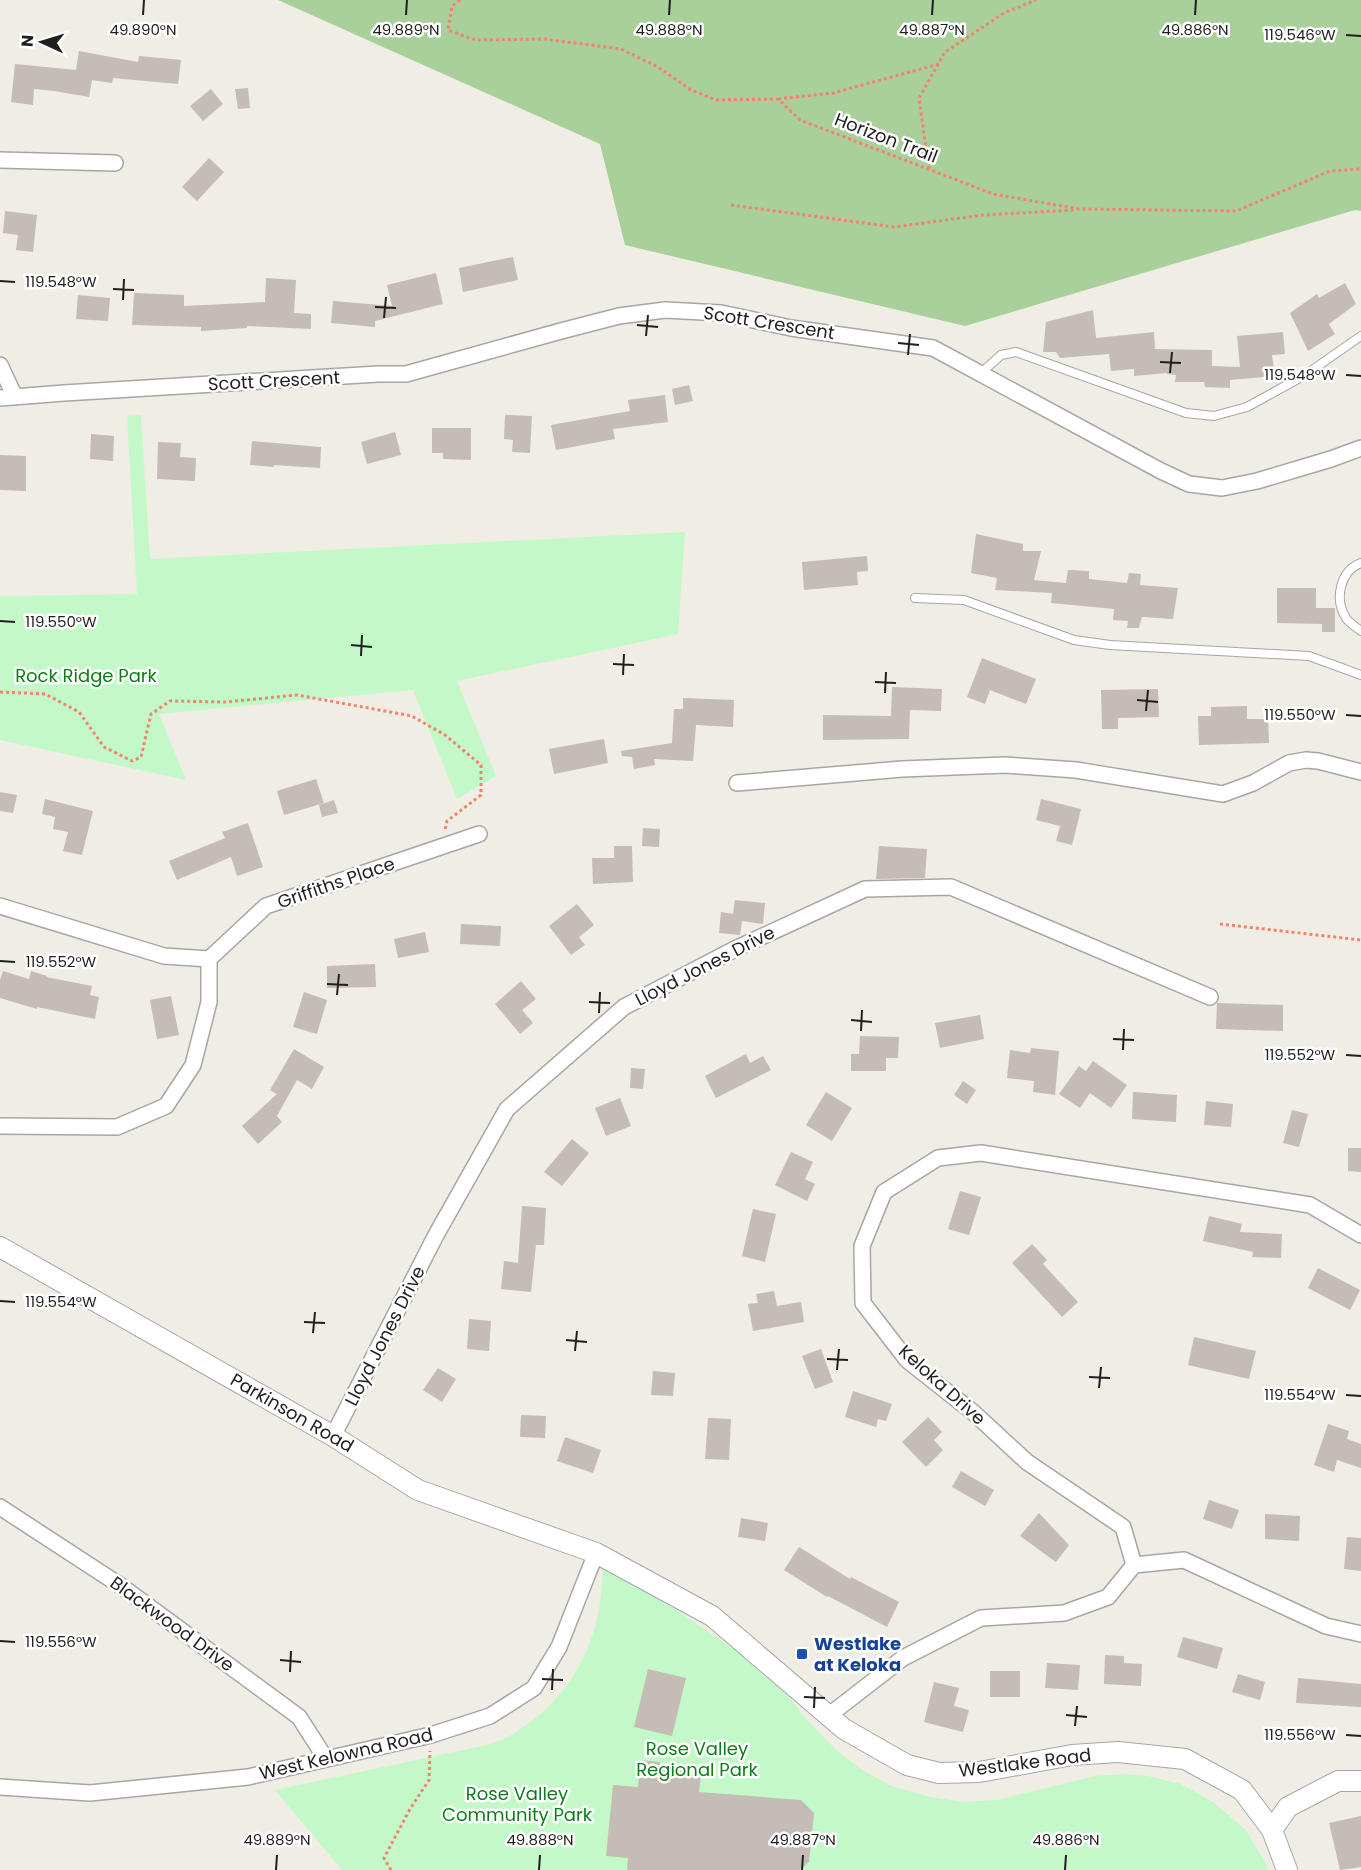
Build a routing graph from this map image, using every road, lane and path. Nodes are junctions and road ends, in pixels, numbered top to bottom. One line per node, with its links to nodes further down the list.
1 (460, 0): 6 (path)
2 (1021, 0): 4 (path)
3 (1036, 0): 4 (path)
4 (1022, 6): 5 (path)
5 (939, 64): 6 (path); 9 (path)
6 (778, 99): 9 (path, Horizon Trail)
7 (0, 160): 8 (street)
8 (115, 163)
9 (928, 169): 12 (path, Horizon Trail)
10 (1361, 169): 12 (path, Horizon Trail)
11 (731, 205): 12 (path)
12 (1079, 209)
13 (1361, 336): 15 (lane)
14 (0, 365): 16 (street)
15 (981, 373): 16 (street, Scott Crescent); 17 (street, Scott Crescent)
16 (8, 398)
17 (1361, 448)
18 (1361, 563): 20 (lane)
19 (915, 598): 21 (lane)
20 (1361, 631)
21 (1361, 675)
22 (0, 692): 26 (path)
23 (1361, 772): 24 (street)
24 (737, 783)
25 (479, 834): 26 (street, Griffiths Place)
26 (442, 847): 30 (street, Griffiths Place)
27 (0, 906): 30 (street)
28 (1221, 924): 29 (path)
29 (1361, 940)
30 (209, 959): 32 (street)
31 (1210, 997): 35 (street, Lloyd Jones Drive)
32 (0, 1126)
33 (1361, 1235): 38 (street, Keloka Drive)
34 (0, 1246): 35 (street, Parkinson Road)
35 (333, 1436): 37 (street, Parkinson Road)
36 (0, 1507): 42 (street, Blackwood Drive)
37 (596, 1553): 40 (street, Westlake Road); 41 (street, West Kelowna Road)
38 (1134, 1565): 39 (street); 40 (street)
39 (1361, 1634)
40 (828, 1716): 45 (street, Westlake Road)
41 (431, 1735): 42 (street, West Kelowna Road); 46 (path)
42 (326, 1759): 44 (street, West Kelowna Road)
43 (1361, 1781): 45 (street)
44 (0, 1787)
45 (1272, 1830): 47 (street, Westlake Road)
46 (391, 1870)
47 (1287, 1870)

